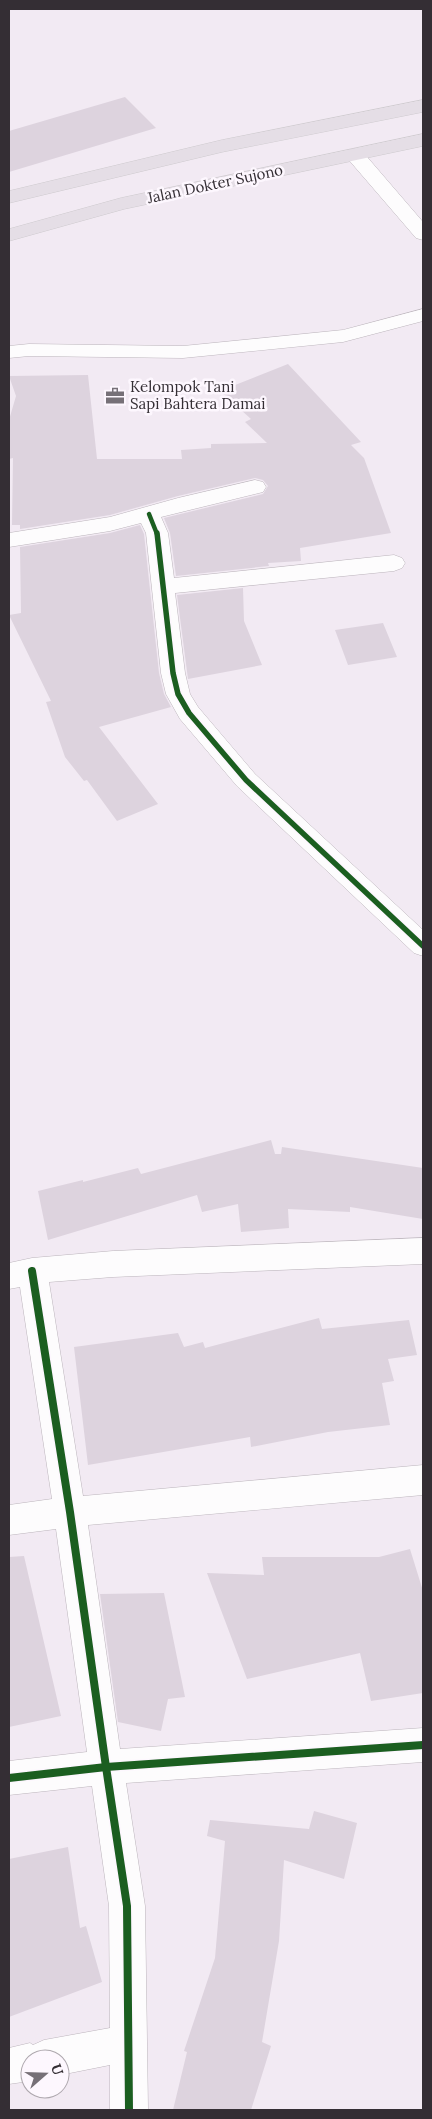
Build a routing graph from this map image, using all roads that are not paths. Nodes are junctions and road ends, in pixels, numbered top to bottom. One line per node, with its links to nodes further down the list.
1 (423, 106): 4 (highway, Jalan Dokter Sujono)
2 (423, 140): 3 (highway, Jalan Dokter Sujono)
3 (355, 155): 5 (street); 6 (highway, Jalan Dokter Sujono)
4 (9, 197)
5 (423, 234)
6 (9, 235)
7 (423, 316): 8 (street)
8 (9, 352)
9 (255, 487): 10 (street)
10 (149, 514): 11 (street); 13 (street)
11 (9, 540)
12 (394, 564): 13 (street)
13 (163, 587): 14 (street)
14 (423, 946)
15 (423, 1251): 16 (street)
16 (20, 1273): 18 (street)
17 (423, 1480): 18 (street)
18 (70, 1512): 19 (street); 21 (street)
19 (9, 1520)
20 (423, 1745): 21 (street)
21 (106, 1767): 22 (street); 23 (street)
22 (9, 1778)
23 (129, 2043): 24 (street); 25 (street)
24 (70, 2054)
25 (129, 2110)

